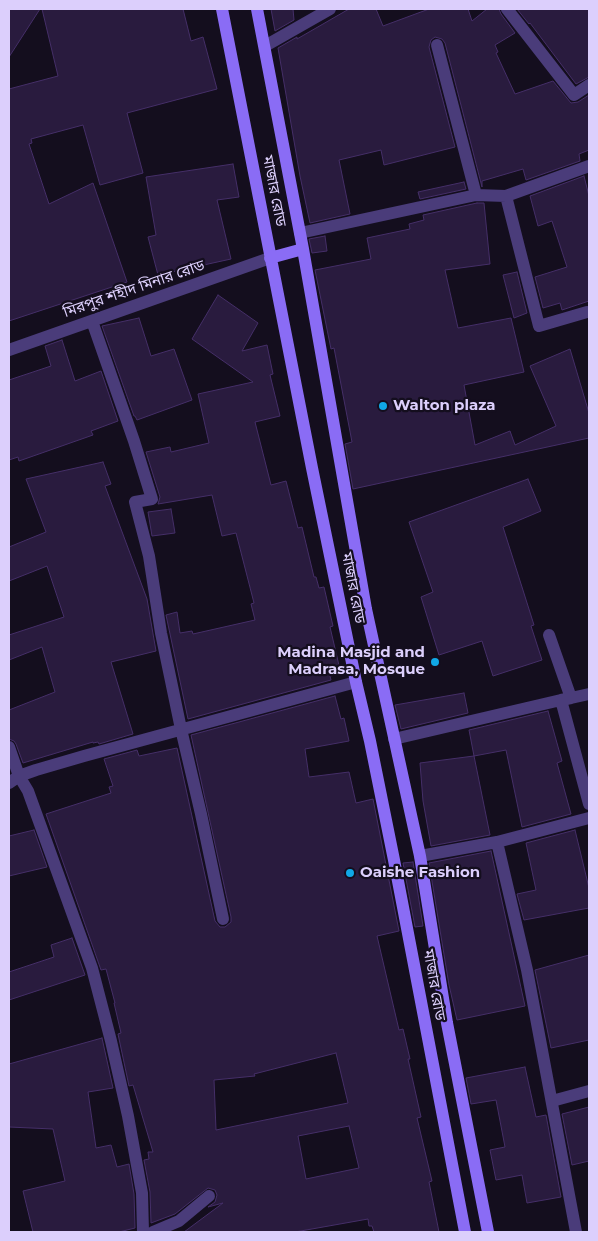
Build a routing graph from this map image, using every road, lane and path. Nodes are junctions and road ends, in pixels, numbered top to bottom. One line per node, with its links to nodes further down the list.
1 (222, 9): 13 (main road, মাজার রোড)
2 (257, 9): 6 (main road, মাজার রোড)
3 (330, 9): 6 (street)
4 (507, 9): 7 (street)
5 (437, 45): 9 (street)
6 (265, 46): 11 (main road, মাজার রোড)
7 (589, 85)
8 (589, 166): 10 (street)
9 (476, 195): 10 (street); 11 (street)
10 (506, 196): 14 (street)
11 (300, 233): 12 (main road, মাজার রোড)
12 (303, 249): 13 (main road); 22 (main road, মাজার রোড)
13 (270, 258): 15 (street, মিরপুর শহীদ মিনার রোড); 18 (main road, মাজার রোড)
14 (587, 312)
15 (92, 321): 16 (street, মিরপুর শহীদ মিনার রোড); 21 (street)
16 (9, 350)
17 (549, 635): 20 (street)
18 (356, 682): 21 (street); 35 (main road, মাজার রোড)
19 (589, 694): 20 (street)
20 (566, 699): 22 (street); 25 (street)
21 (181, 729): 24 (street); 29 (street)
22 (394, 739): 28 (main road, মাজার রোড)
23 (9, 747): 24 (street)
24 (14, 780): 33 (street)
25 (589, 804)
26 (589, 818): 27 (street)
27 (497, 842): 28 (street); 31 (street)
28 (420, 856): 36 (main road, মাজার রোড)
29 (223, 919)
30 (589, 1091): 31 (street)
31 (552, 1101): 37 (street)
32 (209, 1196): 34 (street)
33 (143, 1232)
34 (153, 1232)
35 (466, 1232)
36 (488, 1232)
37 (576, 1232)

